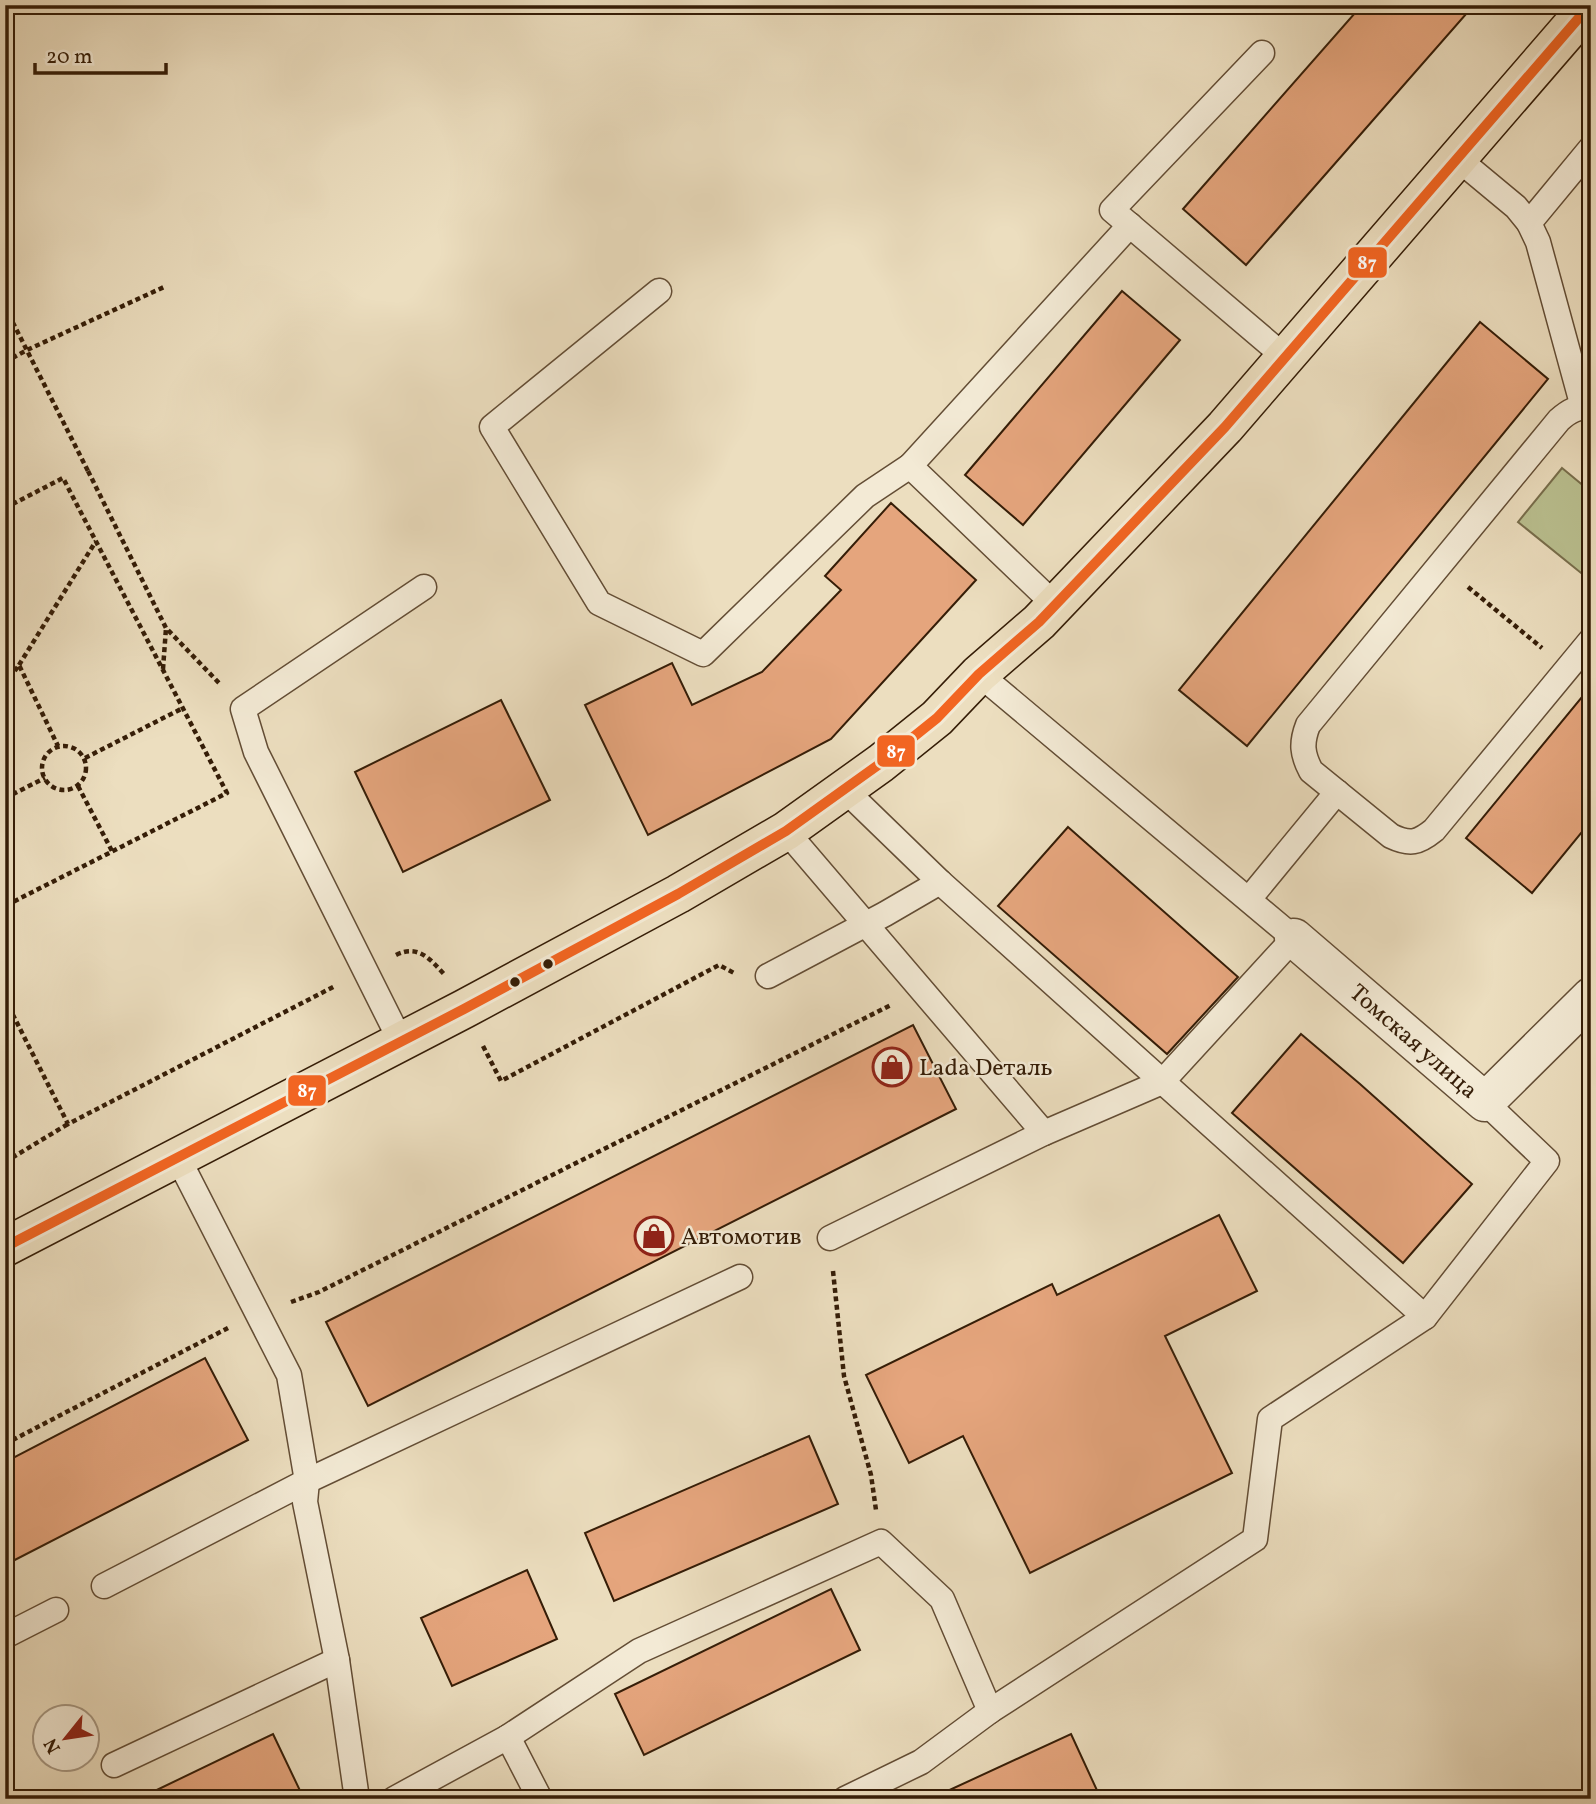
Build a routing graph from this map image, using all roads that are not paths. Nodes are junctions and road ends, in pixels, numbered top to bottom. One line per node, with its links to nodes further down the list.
1 (1590, 5): 4 (main road)
2 (1262, 53): 6 (lane)
3 (1591, 148): 5 (lane)
4 (1457, 158): 5 (lane); 8 (main road)
5 (1529, 223): 9 (lane)
6 (1130, 225): 8 (lane); 10 (lane)
7 (659, 291): 10 (lane)
8 (1286, 358): 12 (main road)
9 (1587, 408): 16 (lane)
10 (910, 466): 12 (lane)
11 (424, 587): 24 (lane)
12 (1055, 605): 14 (main road)
13 (1591, 640): 16 (lane)
14 (979, 674): 15 (main road); 19 (lane)
15 (844, 789): 17 (main road); 18 (lane)
16 (1337, 792): 19 (lane)
17 (786, 831): 20 (lane); 24 (main road)
18 (940, 882): 20 (lane); 25 (lane)
19 (1248, 899): 21 (lane)
20 (866, 924): 22 (lane); 27 (lane)
21 (1294, 938): 25 (lane); 26 (street, Томская улица)
22 (768, 976)
23 (1591, 997): 26 (street, Томская улица)
24 (401, 1042): 28 (main road)
25 (1162, 1082): 27 (lane); 32 (lane)
26 (1485, 1102): 32 (lane)
27 (1044, 1133): 29 (lane)
28 (178, 1158): 30 (main road); 33 (lane)
29 (830, 1238)
30 (5, 1247)
31 (740, 1277): 33 (lane)
32 (1425, 1317): 38 (lane)
33 (307, 1481): 34 (lane); 37 (lane)
34 (104, 1586)
35 (56, 1610): 36 (lane)
36 (5, 1636)
37 (337, 1660): 40 (lane); 41 (lane)
38 (990, 1710): 39 (lane); 44 (lane)
39 (508, 1737): 42 (lane); 43 (lane)
40 (114, 1765)
41 (357, 1799)
42 (394, 1799)
43 (540, 1799)
44 (845, 1799)

